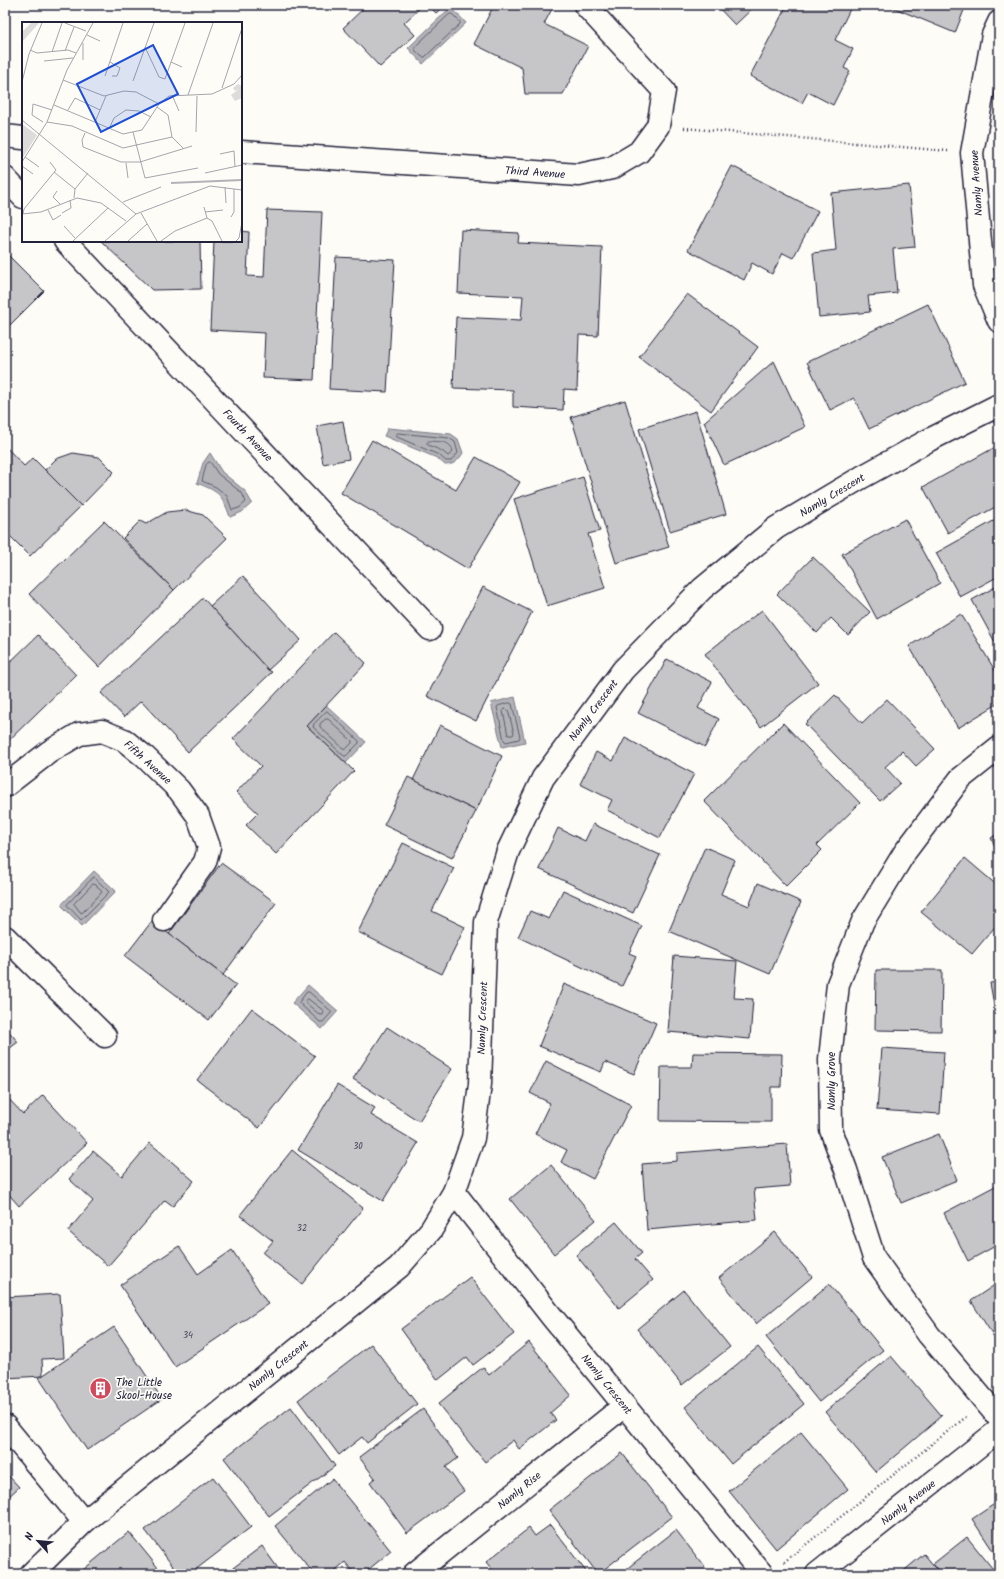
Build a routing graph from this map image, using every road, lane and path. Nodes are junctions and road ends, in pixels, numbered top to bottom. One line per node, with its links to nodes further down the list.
1 (585, 5): 4 (street, Third Avenue)
2 (999, 22): 3 (street, Namly Avenue)
3 (990, 101): 8 (street, Namly Avenue)
4 (658, 126): 7 (street, Third Avenue); 8 (path)
5 (5, 136): 6 (street)
6 (22, 138)
7 (242, 152)
8 (972, 153): 12 (street, Namly Avenue)
9 (5, 178): 10 (street)
10 (22, 196)
11 (66, 242): 14 (street, Fourth Avenue)
12 (999, 321)
13 (999, 405): 20 (street, Namly Crescent)
14 (430, 630)
15 (999, 748): 22 (street, Namly Grove)
16 (5, 786): 17 (street, Fifth Avenue)
17 (164, 920)
18 (5, 937): 19 (street)
19 (105, 1036)
20 (454, 1192): 21 (street, Namly Crescent); 25 (street, Namly Crescent)
21 (624, 1406): 28 (street, Namly Rise); 29 (street, Namly Crescent)
22 (992, 1410): 26 (path)
23 (5, 1426): 25 (street)
24 (999, 1430): 30 (street, Namly Avenue)
25 (84, 1522): 27 (street, Namly Crescent)
26 (782, 1564)
27 (31, 1574)
28 (414, 1574)
29 (762, 1574)
30 (817, 1574)

